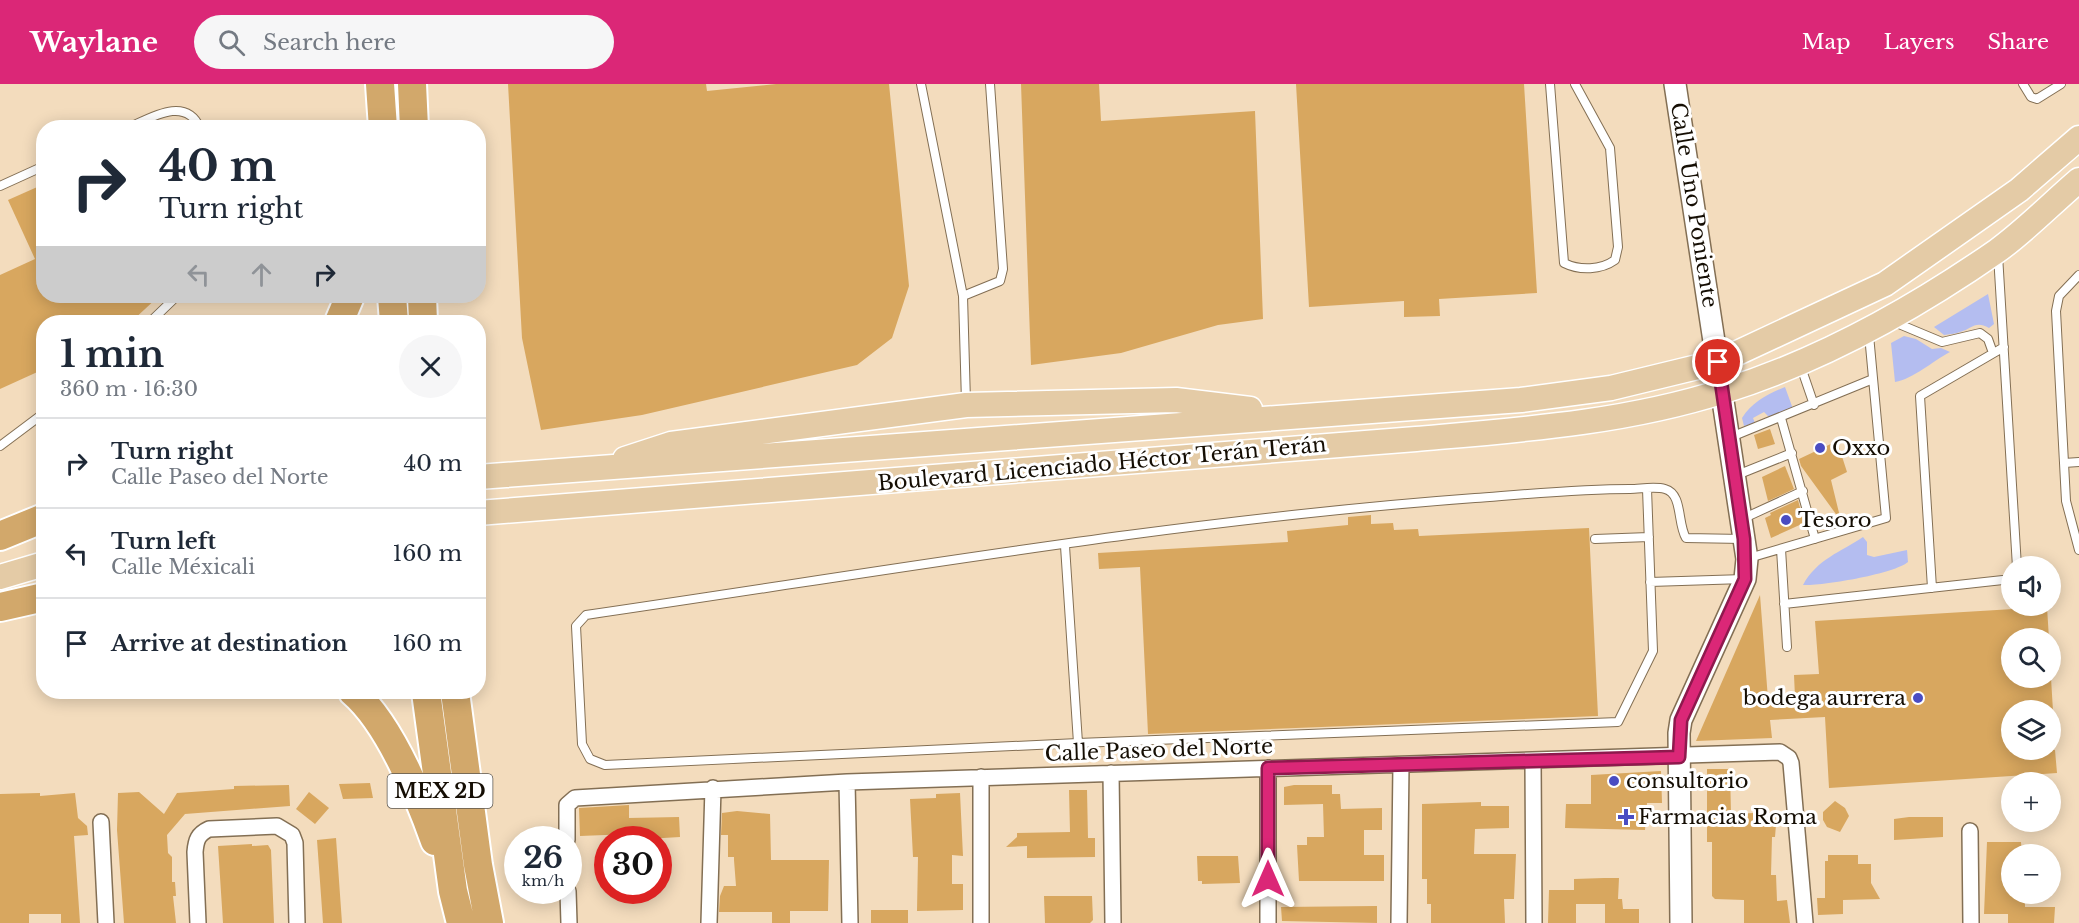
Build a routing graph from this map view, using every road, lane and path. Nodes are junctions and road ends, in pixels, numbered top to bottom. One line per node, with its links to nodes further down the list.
1 (412, 84): 14 (highway)
2 (921, 84): 21 (lane)
3 (990, 84): 21 (lane)
4 (1550, 84): 5 (lane)
5 (1575, 84)
6 (1675, 84): 27 (main road, Calle Uno Poniente)
7 (2023, 84): 8 (lane)
8 (2061, 84)
9 (381, 91): 12 (highway); 13 (highway)
10 (145, 120): 11 (lane)
11 (196, 120)
12 (379, 120)
13 (383, 120)
14 (414, 120)
15 (2079, 138): 27 (main road, Boulevard Licenciado Héctor Terán Terán)
16 (36, 170): 18 (lane)
17 (2079, 180): 19 (main road, Boulevard Licenciado Héctor Terán Terán)
18 (0, 186)
19 (1998, 250): 24 (main road, Boulevard Licenciado Héctor Terán Terán); 25 (lane)
20 (2079, 275): 40 (lane)
21 (963, 296): 31 (lane)
22 (170, 303): 23 (lane)
23 (157, 315)
24 (1878, 325): 26 (lane); 28 (main road, Boulevard Licenciado Héctor Terán Terán); 29 (lane)
25 (2004, 347): 26 (lane); 57 (lane)
26 (1993, 353): 62 (lane)
27 (1718, 362): 30 (main road, Calle Uno Poniente); 33 (main road, Boulevard Licenciado Héctor Terán Terán)
28 (1799, 363): 30 (main road, Boulevard Licenciado Héctor Terán Terán); 32 (lane)
29 (1873, 379): 32 (lane); 52 (lane)
30 (1723, 392): 36 (main road, Calle Uno Poniente); 46 (main road, Boulevard Licenciado Héctor Terán Terán)
31 (966, 405): 33 (main road); 41 (main road)
32 (1814, 405): 34 (lane)
33 (1297, 416): 41 (main road, Boulevard Licenciado Héctor Terán Terán)
34 (1781, 418): 36 (lane); 38 (lane)
35 (36, 419): 37 (lane)
36 (1729, 437): 42 (main road, Calle Uno Poniente)
37 (0, 447)
38 (1792, 453): 42 (lane); 45 (lane)
39 (2079, 462): 40 (lane)
40 (2064, 463): 56 (lane)
41 (599, 470): 43 (main road, Boulevard Licenciado Héctor Terán Terán)
42 (1735, 476): 54 (main road, Calle Uno Poniente)
43 (486, 477)
44 (1647, 489): 50 (lane); 53 (lane); 54 (lane)
45 (1803, 491): 52 (lane); 54 (lane)
46 (486, 512)
47 (36, 521): 49 (highway)
48 (36, 526): 49 (main road)
49 (7, 533)
50 (1649, 537): 51 (lane); 61 (lane)
51 (1595, 539)
52 (1815, 539): 55 (lane)
53 (1065, 546): 70 (lane); 70 (lane)
54 (1744, 549): 55 (lane); 61 (lane); 71 (main road)
55 (1781, 549): 64 (lane)
56 (2079, 550)
57 (2016, 556)
58 (36, 566): 59 (main road)
59 (0, 577)
60 (2001, 580): 62 (lane)
61 (1650, 582): 70 (lane)
62 (1932, 588): 64 (lane)
63 (36, 599): 65 (highway)
64 (1784, 604): 66 (lane)
65 (0, 607)
66 (1787, 646)
67 (361, 699): 82 (highway)
68 (427, 699): 82 (highway, MEX 2D)
69 (455, 699): 88 (highway, MEX 2D)
70 (1078, 743)
71 (1679, 757): 72 (street, Calle Paseo del Norte); 97 (main road); 98 (street, Calle Paseo del Norte)
72 (1533, 761): 73 (street, Calle Paseo del Norte); 96 (street)
73 (1401, 765): 74 (street, Calle Paseo del Norte); 95 (street)
74 (1268, 768): 75 (street, Calle Paseo del Norte); 94 (street)
75 (1111, 773): 76 (street, Calle Paseo del Norte); 93 (street)
76 (981, 777): 77 (street, Calle Paseo del Norte); 92 (street)
77 (847, 782): 78 (street, Calle Paseo del Norte); 91 (street)
78 (713, 788): 80 (street, Calle Paseo del Norte); 90 (street)
79 (101, 822): 84 (street)
80 (567, 826)
81 (1970, 831): 99 (street)
82 (453, 891): 87 (highway, MEX 2D)
83 (568, 904): 89 (street)
84 (106, 923)
85 (198, 923): 86 (street)
86 (297, 923)
87 (460, 923)
88 (489, 923)
89 (569, 923)
90 (710, 923)
91 (850, 923)
92 (981, 923)
93 (1113, 923)
94 (1268, 923)
95 (1399, 923)
96 (1534, 923)
97 (1681, 923)
98 (1805, 923)
99 (1971, 923)

